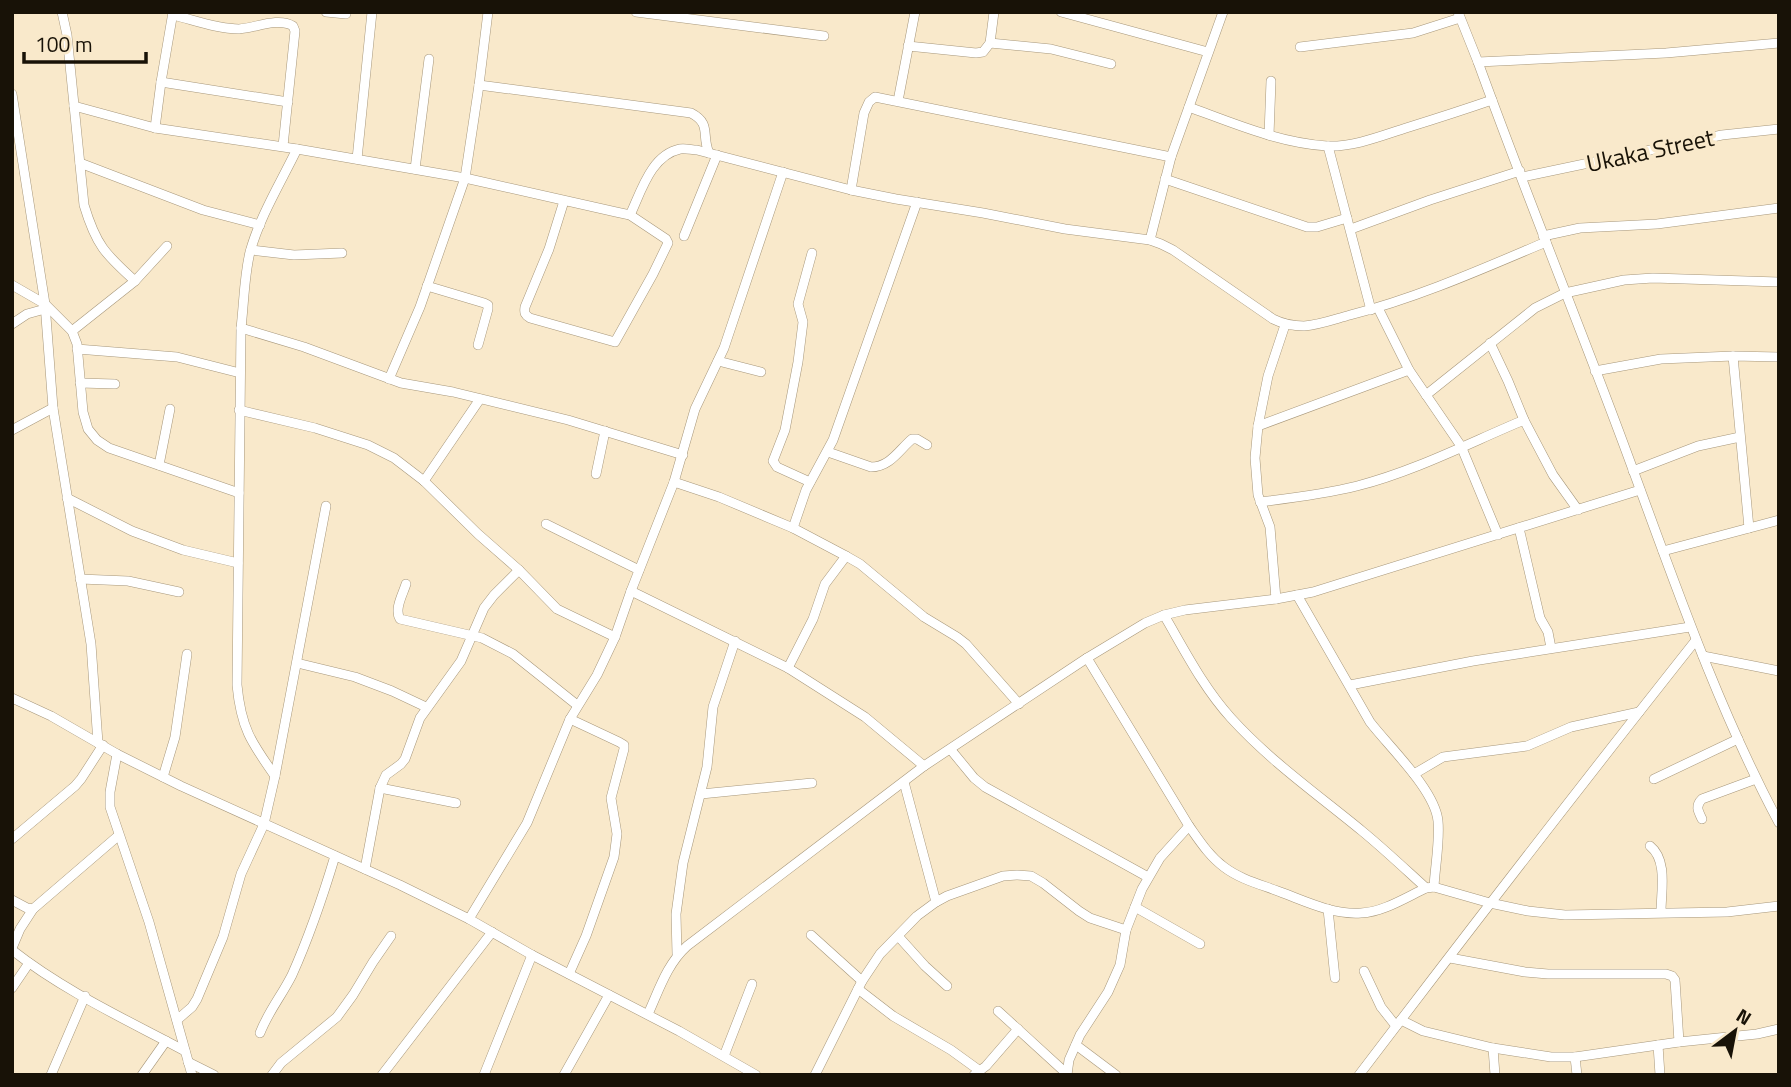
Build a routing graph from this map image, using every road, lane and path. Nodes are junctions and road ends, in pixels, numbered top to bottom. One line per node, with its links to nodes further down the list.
1 (62, 12): 29 (street)
2 (326, 12): 11 (street)
3 (372, 12): 39 (street)
4 (488, 12): 24 (street)
5 (636, 12): 13 (street)
6 (915, 12): 16 (street)
7 (994, 12): 14 (street)
8 (1060, 12): 18 (street)
9 (1223, 12): 18 (street)
10 (173, 14): 23 (street); 28 (street)
11 (346, 14)
12 (1459, 15): 17 (street); 20 (street)
13 (824, 36)
14 (990, 43): 16 (street); 21 (street)
15 (1779, 43): 20 (street)
16 (908, 46): 27 (street)
17 (1300, 47)
18 (1208, 51): 30 (street)
19 (429, 59): 41 (street)
20 (1479, 62): 26 (street)
21 (1111, 64)
22 (1271, 81): 33 (street)
23 (161, 82): 28 (street); 31 (street)
24 (479, 85): 37 (street); 44 (street)
25 (12, 94): 66 (street)
26 (1492, 100): 35 (street); 43 (street)
27 (898, 101): 38 (street); 46 (street)
28 (288, 102): 34 (street)
29 (74, 106): 31 (street); 40 (street)
30 (1189, 107): 33 (street); 38 (street)
31 (155, 128): 34 (street)
32 (1779, 129): 43 (street, Ukaka Street)
33 (1269, 135): 35 (street)
34 (283, 146): 36 (street)
35 (1328, 146): 51 (street)
36 (297, 149): 39 (street); 52 (street)
37 (713, 154): 42 (street); 50 (street); 54 (street)
38 (1171, 158): 45 (street)
39 (357, 159): 41 (street)
40 (80, 163): 52 (street); 61 (street)
41 (415, 169): 44 (street)
42 (783, 172): 46 (street); 77 (street)
43 (1521, 174): 53 (street, Ukaka Street); 55 (street)
44 (465, 178): 47 (street); 64 (street)
45 (1165, 179): 51 (street); 56 (street)
46 (851, 190): 48 (street)
47 (564, 201): 50 (street); 50 (street)
48 (917, 202): 56 (street); 97 (street)
49 (1779, 208): 55 (street)
50 (630, 215)
51 (1348, 218): 53 (street)
52 (260, 225): 58 (street)
53 (1351, 229): 67 (street)
54 (684, 236)
55 (1544, 239): 65 (street); 67 (street)
56 (1150, 240): 69 (street)
57 (167, 246): 61 (street)
58 (251, 250): 59 (street); 70 (street)
59 (342, 253)
60 (812, 253): 104 (street)
61 (135, 281): 71 (street)
62 (1779, 282): 65 (street)
63 (12, 285): 66 (street)
64 (427, 286): 73 (street); 82 (street)
65 (1565, 293): 72 (street); 79 (street)
66 (45, 307): 68 (street); 71 (street); 87 (street)
67 (1374, 309): 69 (street); 78 (street)
68 (12, 324)
69 (1285, 325): 91 (street)
70 (241, 328): 81 (street); 82 (street)
71 (72, 331): 74 (street)
72 (1490, 343): 85 (street); 90 (street)
73 (478, 345)
74 (78, 349): 81 (street); 83 (street)
75 (1733, 355): 76 (street); 79 (street); 94 (street)
76 (1779, 357)
77 (718, 361): 80 (street); 98 (street)
78 (1409, 370): 85 (street); 91 (street)
79 (1595, 371): 100 (street)
80 (761, 372)
81 (240, 373): 89 (street)
82 (388, 379): 86 (street)
83 (80, 383): 84 (street); 99 (street)
84 (115, 384)
85 (1426, 396): 96 (street)
86 (480, 399): 93 (street); 102 (street)
87 (53, 408): 92 (street); 107 (street)
88 (170, 409): 99 (street)
89 (239, 410): 102 (street); 106 (street)
90 (1524, 419): 96 (street); 110 (street)
91 (1258, 426): 108 (street)
92 (12, 430)
93 (605, 431): 98 (street); 101 (street)
94 (1740, 437): 100 (street); 115 (street)
95 (928, 445): 97 (street)
96 (1461, 446): 108 (street); 116 (street)
97 (828, 452): 104 (street)
98 (683, 455): 103 (street)
99 (159, 465): 106 (street)
100 (1633, 471): 105 (street)
101 (596, 474)
102 (424, 481): 120 (street)
103 (674, 482): 113 (street); 121 (street)
104 (810, 482): 113 (street)
105 (1640, 490): 110 (street); 117 (street)
106 (239, 493): 119 (street)
107 (67, 498): 119 (street); 122 (street)
108 (1260, 502): 127 (street)
109 (326, 506): 138 (street)
110 (1578, 510): 114 (street)
111 (1777, 519): 115 (street)
112 (546, 524): 121 (street)
113 (793, 528): 118 (street)
114 (1519, 528): 116 (street); 134 (street)
115 (1749, 528): 117 (street)
116 (1497, 535): 126 (street)
117 (1663, 551): 129 (street)
118 (846, 556): 139 (street); 143 (street)
119 (238, 563): 154 (street)
120 (519, 570): 130 (street); 131 (street)
121 (639, 570): 124 (street)
122 (80, 579): 125 (street); 149 (street)
123 (406, 584): 130 (street)
124 (631, 591): 131 (street); 133 (street)
125 (179, 592)
126 (1297, 596): 127 (street); 141 (street)
127 (1276, 599): 128 (street)
128 (1164, 615): 137 (street); 173 (street)
129 (1690, 626): 132 (street); 134 (street)
130 (472, 635): 144 (street); 145 (street)
131 (615, 637): 144 (street)
132 (1696, 640): 136 (street); 146 (street)
133 (735, 641): 139 (street); 161 (street)
134 (1551, 648): 141 (street)
135 (187, 654): 155 (street)
136 (1703, 656): 140 (street); 148 (street)
137 (1087, 659): 143 (street); 166 (street)
138 (297, 663): 145 (street); 154 (street)
139 (788, 668): 152 (street)
140 (1779, 671)
141 (1350, 685): 153 (street)
142 (12, 698): 149 (street)
143 (1019, 704): 150 (street)
144 (577, 705): 147 (street)
145 (426, 707): 160 (street)
146 (1639, 712): 153 (street); 176 (street)
147 (570, 719): 182 (street); 195 (street)
148 (1738, 739): 156 (street); 157 (street)
149 (100, 744): 151 (street); 168 (street)
150 (951, 750): 152 (street); 172 (street)
151 (117, 754): 155 (street); 167 (street)
152 (924, 766): 158 (street)
153 (1414, 774): 173 (street)
154 (275, 776): 165 (street)
155 (163, 777): 165 (street)
156 (1654, 779)
157 (1756, 779): 163 (street); 164 (street)
158 (904, 782): 175 (street); 190 (street)
159 (812, 783): 161 (street)
160 (380, 789): 162 (street); 171 (street)
161 (701, 794): 190 (street)
162 (456, 803)
163 (1702, 819)
164 (1779, 823)
165 (264, 824): 170 (street); 205 (street)
166 (1189, 826): 172 (street); 180 (street)
167 (118, 836): 179 (street); 205 (street)
168 (12, 839)
169 (1650, 846): 181 (street)
170 (335, 856): 171 (street); 209 (street)
171 (365, 869): 182 (street)
172 (1148, 877): 178 (street)
173 (1430, 888): 176 (street); 180 (street)
174 (12, 900): 179 (street)
175 (936, 902): 183 (street); 187 (street)
176 (1490, 903): 181 (street); 192 (street)
177 (1779, 906): 181 (street)
178 (1135, 907): 183 (street); 188 (street)
179 (33, 909): 189 (street)
180 (1328, 909): 196 (street)
181 (1661, 912)
182 (469, 919): 184 (street)
183 (1126, 930): 212 (street)
184 (492, 932): 191 (street); 229 (street)
185 (811, 935): 198 (street)
186 (391, 936): 228 (street)
187 (898, 936): 198 (street); 199 (street)
188 (1200, 944)
189 (12, 949): 193 (street)
190 (677, 954): 204 (street)
191 (532, 955): 195 (street); 222 (street)
192 (1450, 958): 206 (street); 211 (street)
193 (29, 963): 200 (street); 202 (street)
194 (1364, 971): 206 (street)
195 (569, 974): 201 (street)
196 (1335, 978)
197 (752, 984): 216 (street)
198 (860, 985): 220 (street); 232 (street)
199 (947, 986)
200 (12, 988)
201 (609, 995): 204 (street); 230 (street)
202 (85, 996): 210 (street); 224 (street)
203 (998, 1011): 207 (street)
204 (648, 1014): 216 (street)
205 (177, 1020): 215 (street)
206 (1398, 1023): 214 (street); 221 (street)
207 (1017, 1029): 220 (street); 223 (street)
208 (1779, 1029): 211 (street)
209 (260, 1033)
210 (166, 1041): 215 (street); 225 (street)
211 (1679, 1042): 213 (street)
212 (1076, 1045): 223 (street); 233 (street)
213 (1658, 1045): 217 (street); 236 (street)
214 (1493, 1048): 217 (street); 234 (street)
215 (186, 1051): 218 (street)
216 (724, 1056): 219 (street)
217 (1574, 1058): 235 (street)
218 (188, 1062): 226 (street); 227 (street)
219 (738, 1070): 231 (street)
220 (977, 1073)
221 (1364, 1073)
222 (482, 1074)
223 (1067, 1074)
224 (51, 1075)
225 (142, 1075)
226 (192, 1075)
227 (214, 1075)
228 (272, 1075)
229 (382, 1075)
230 (564, 1075)
231 (756, 1075)
232 (815, 1075)
233 (1116, 1075)
234 (1495, 1075)
235 (1577, 1075)
236 (1660, 1075)

